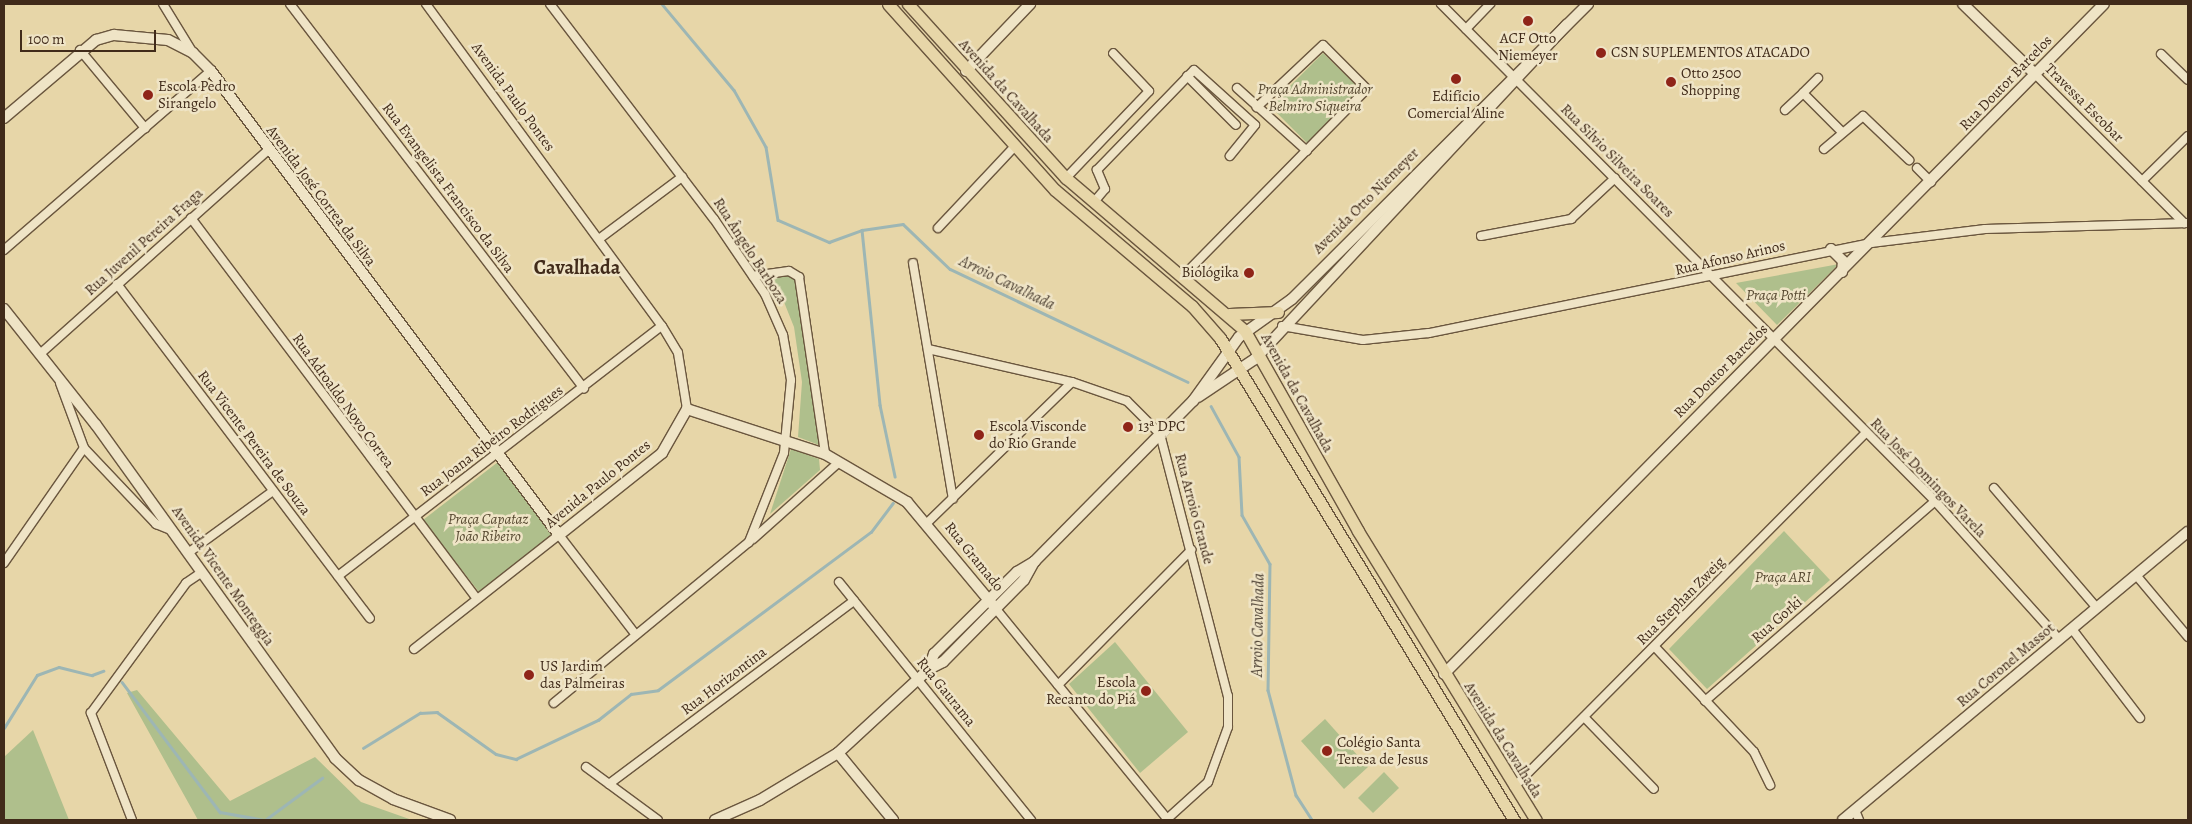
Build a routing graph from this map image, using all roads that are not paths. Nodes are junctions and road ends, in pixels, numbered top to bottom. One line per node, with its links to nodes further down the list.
1 (163, 4): 15 (street)
2 (290, 4): 75 (street, Rua Evangelista Francisco da Silva)
3 (426, 4): 51 (street, Avenida Paulo Pontes)
4 (550, 4): 41 (street, Rua Ângelo Barboza)
5 (888, 4): 34 (main road, Avenida da Cavalhada)
6 (908, 4): 19 (main road, Avenida da Cavalhada)
7 (1030, 4): 19 (street)
8 (1441, 4): 13 (street, Rua Silvio Silveira Soares)
9 (1490, 4): 13 (street)
10 (1588, 4): 22 (street, Avenida Otto Niemeyer)
11 (1963, 4): 20 (street, Travessa Escobar)
12 (2104, 4): 20 (street, Rua Doutor Barcelos)
13 (1466, 29): 22 (street, Rua Silvio Silveira Soares)
14 (80, 50): 15 (street, Avenida José Correa da Silva); 29 (street, Avenida José Correa da Silva); 31 (street)
15 (193, 53): 18 (street, Avenida José Correa da Silva)
16 (1113, 53): 42 (street)
17 (2161, 54): 24 (street)
18 (211, 71): 31 (street); 36 (street, Avenida José Correa da Silva)
19 (966, 71): 42 (main road, Avenida da Cavalhada)
20 (2035, 74): 44 (street, Travessa Escobar); 45 (street, Rua Doutor Barcelos)
21 (1187, 76): 30 (street); 38 (street); 46 (street)
22 (1515, 78): 43 (street, Rua Silvio Silveira Soares); 62 (street, Avenida Otto Niemeyer); 65 (street, Avenida Otto Niemeyer)
23 (1818, 78): 26 (street)
24 (2188, 80)
25 (1237, 88): 27 (street)
26 (1803, 94): 28 (street); 32 (street)
27 (1257, 107): 37 (street); 37 (street)
28 (1785, 110)
29 (4, 118)
30 (1236, 125)
31 (145, 128): 53 (street)
32 (1842, 132): 35 (street); 39 (street)
33 (2188, 136): 44 (street)
34 (1014, 148): 49 (street); 69 (main road, Avenida da Cavalhada)
35 (1824, 149)
36 (267, 151): 47 (street, Rua Juvenil Pereira Fraga); 82 (street, Avenida José Correa da Silva)
37 (1307, 151): 58 (street)
38 (1230, 156)
39 (1909, 160)
40 (1917, 168): 45 (street)
41 (682, 177): 51 (street); 57 (street, Rua Ângelo Barboza)
42 (1066, 178): 46 (main road, Avenida da Cavalhada)
43 (1615, 178): 50 (street); 59 (street, Rua Silvio Silveira Soares)
44 (2142, 181): 48 (street, Travessa Escobar)
45 (1931, 182): 52 (street, Rua Doutor Barcelos)
46 (1094, 202): 58 (main road, Avenida da Cavalhada)
47 (191, 218): 60 (street, Rua Juvenil Pereira Fraga); 89 (street, Rua Adroaldo Novo Correa)
48 (2186, 223): 52 (street, Rua Afonso Arinos)
49 (938, 228)
50 (1481, 236)
51 (599, 239): 64 (street, Avenida Paulo Pontes)
52 (1871, 242): 54 (street, Rua Afonso Arinos); 56 (street, Rua Doutor Barcelos)
53 (4, 250)
54 (1831, 250): 56 (street); 59 (street, Rua Afonso Arinos)
55 (913, 263): 68 (street)
56 (1842, 272): 67 (street, Rua Doutor Barcelos)
57 (753, 276): 80 (street, Rua Ângelo Barboza); 83 (street)
58 (1183, 276): 63 (main road, Avenida da Cavalhada)
59 (1714, 277): 65 (street, Rua Afonso Arinos); 67 (street, Rua Silvio Silveira Soares)
60 (117, 284): 71 (street, Rua Juvenil Pereira Fraga); 86 (street, Rua Vicente Pereira de Souza)
61 (4, 308): 71 (street, Avenida Vicente Monteggia)
62 (1278, 312): 63 (main road); 66 (street, Avenida Otto Niemeyer)
63 (1229, 314): 66 (main road, Avenida da Cavalhada)
64 (662, 326): 75 (street, Rua Joana Ribeiro Rodrigues); 77 (street, Avenida Paulo Pontes)
65 (1282, 326): 70 (street, Avenida Otto Niemeyer)
66 (1245, 331): 69 (street, Avenida Otto Niemeyer); 70 (main road, Avenida da Cavalhada)
67 (1773, 339): 78 (street, Rua José Domingos Varela); 117 (street, Rua Doutor Barcelos)
68 (928, 349): 74 (street); 87 (street)
69 (1229, 350): 72 (main road, Avenida da Cavalhada); 76 (street, Avenida Otto Niemeyer)
70 (1260, 353): 72 (street, Avenida Otto Niemeyer); 117 (main road, Avenida da Cavalhada)
71 (40, 354): 73 (street, Avenida Vicente Monteggia)
72 (1240, 369): 76 (street, Avenida Otto Niemeyer); 114 (main road, Avenida da Cavalhada)
73 (59, 378): 81 (street); 91 (street, Avenida Vicente Monteggia)
74 (1072, 382): 79 (street); 87 (street)
75 (584, 389): 82 (street, Rua Joana Ribeiro Rodrigues)
76 (1192, 401): 79 (street, Avenida Otto Niemeyer)
77 (687, 409): 80 (street, Rua Gramado); 93 (street, Avenida Paulo Pontes)
78 (1866, 432): 88 (street, Rua José Domingos Varela); 113 (street, Rua Stephan Zweig)
79 (1160, 434): 95 (street, Rua Arroio Grande); 97 (street, Avenida Otto Niemeyer)
80 (786, 440): 83 (street, Rua Gramado); 94 (street, Rua Ângelo Barboza)
81 (84, 448): 91 (street); 98 (street)
82 (497, 454): 89 (street, Rua Joana Ribeiro Rodrigues); 93 (street, Avenida José Correa da Silva)
83 (825, 454): 84 (street, Rua Gramado)
84 (838, 462): 90 (street, Rua Gramado); 94 (street)
85 (1994, 488): 106 (street)
86 (273, 491): 96 (street); 101 (street, Rua Vicente Pereira de Souza)
87 (953, 499): 90 (street)
88 (1935, 501): 112 (street, Rua José Domingos Varela); 120 (street, Rua Gorki)
89 (413, 519): 101 (street, Rua Joana Ribeiro Rodrigues); 103 (street, Rua Adroaldo Novo Correa)
90 (927, 523): 105 (street, Rua Gramado)
91 (173, 530): 96 (street, Avenida Vicente Monteggia)
92 (2188, 532): 100 (street, Rua Coronel Massot)
93 (559, 535): 103 (street, Avenida Paulo Pontes); 110 (street)
94 (750, 542): 110 (street, Rua Ângelo Barboza)
95 (1190, 550): 119 (street); 137 (street, Rua Arroio Grande)
96 (188, 554): 99 (street, Avenida Vicente Monteggia)
97 (1035, 561): 105 (street, Avenida Otto Niemeyer); 107 (street, Avenida Otto Niemeyer)
98 (4, 563)
99 (201, 573): 131 (street); 132 (street, Avenida Vicente Monteggia)
100 (2136, 575): 106 (street, Rua Coronel Massot); 111 (street)
101 (338, 576): 108 (street, Rua Vicente Pereira de Souza)
102 (839, 582): 104 (street, Rua Gaurama)
103 (476, 598): 115 (street, Avenida Paulo Pontes)
104 (854, 601): 118 (street, Rua Gaurama); 126 (street, Rua Horizontina)
105 (988, 601): 107 (street, Rua Gramado); 116 (street, Avenida Otto Niemeyer)
106 (2097, 608): 109 (street, Rua Coronel Massot)
107 (996, 609): 116 (street, Avenida Otto Niemeyer); 119 (street, Rua Gramado)
108 (370, 618)
109 (2072, 629): 112 (street, Rua Coronel Massot); 123 (street)
110 (636, 635): 121 (street, Rua Ângelo Barboza)
111 (2188, 637)
112 (2059, 639): 130 (street, Rua Coronel Massot)
113 (1655, 647): 120 (street); 122 (street, Rua Stephan Zweig)
114 (1411, 648): 117 (main road); 138 (main road, Avenida da Cavalhada)
115 (414, 649)
116 (929, 668): 118 (street, Avenida Otto Niemeyer)
117 (1444, 674): 128 (main road, Avenida da Cavalhada)
118 (918, 680): 124 (street, Avenida Otto Niemeyer); 136 (street, Rua Gaurama)
119 (1058, 685): 137 (street, Rua Gramado)
120 (1706, 701): 127 (street)
121 (554, 703)
122 (1584, 717): 128 (street, Rua Stephan Zweig); 129 (street)
123 (2140, 718)
124 (838, 752): 134 (street, Avenida Otto Niemeyer); 135 (street)
125 (586, 767): 126 (street)
126 (609, 784): 133 (street)
127 (1770, 785)
128 (1514, 787): 139 (main road, Avenida da Cavalhada)
129 (1654, 788)
130 (1857, 815): 140 (street, Rua Coronel Massot)
131 (132, 820)
132 (450, 820)
133 (658, 820)
134 (715, 820)
135 (893, 820)
136 (1031, 820)
137 (1166, 820)
138 (1514, 820)
139 (1536, 820)
140 (1843, 820)

